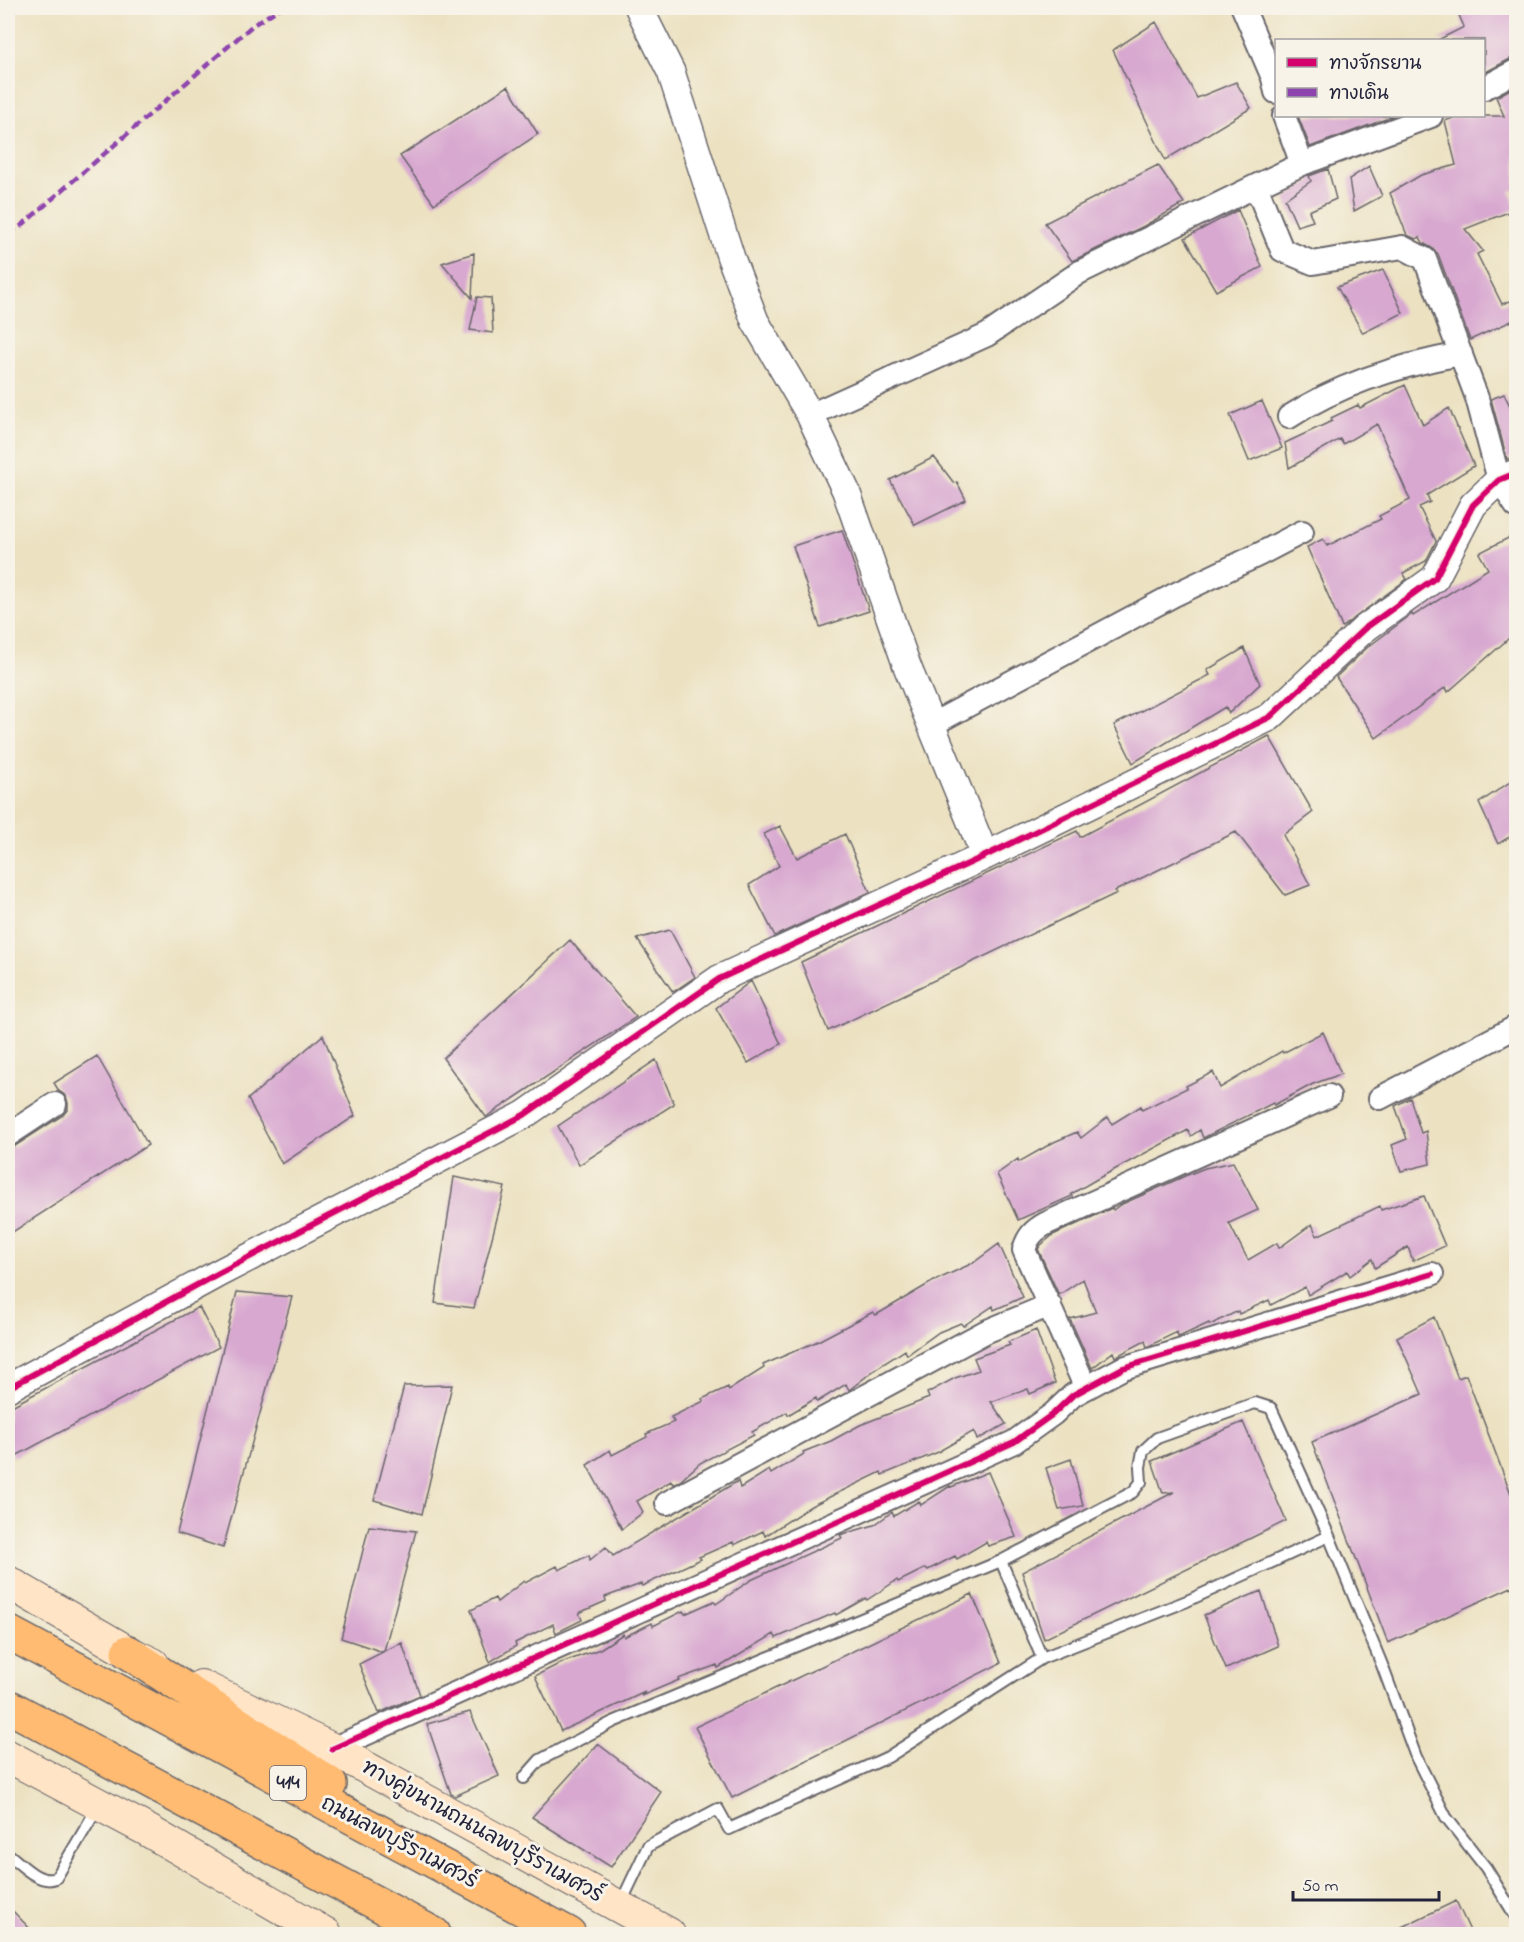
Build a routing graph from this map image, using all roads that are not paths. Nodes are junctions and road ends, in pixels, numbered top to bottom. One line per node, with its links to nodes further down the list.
1 (1243, 8): 4 (street)
2 (644, 9): 11 (street)
3 (1516, 71): 5 (street)
4 (1275, 85)
5 (1485, 87)
6 (1284, 117): 8 (street)
7 (1428, 117): 8 (street)
8 (1302, 164): 9 (street)
9 (1256, 186): 10 (street); 11 (street)
10 (1461, 354): 12 (street); 13 (street)
11 (810, 415): 16 (street)
12 (1288, 417)
13 (1508, 477): 14 (street); 17 (street)
14 (1516, 506)
15 (1302, 532): 16 (street)
16 (931, 725): 17 (street)
17 (985, 856): 25 (street)
18 (1516, 1027): 20 (street)
19 (1329, 1096): 24 (street)
20 (1380, 1098)
21 (56, 1104): 22 (street)
22 (8, 1135)
23 (1432, 1274): 26 (street)
24 (1050, 1305): 26 (street); 27 (street)
25 (8, 1388)
26 (1086, 1388): 35 (street)
27 (667, 1503)
28 (1329, 1536): 29 (lane); 33 (lane); 42 (lane)
29 (1001, 1561): 33 (lane); 37 (lane)
30 (8, 1582): 32 (main road, ทางคู่ขนานถนนลพบุรีราเมศวร์ / 414)
31 (8, 1632): 41 (main road, ถนนลพบุรีราเมศวร์ / 414)
32 (128, 1652): 35 (main road, ทางคู่ขนานถนนลพบุรีราเมศวร์ / 414); 41 (main road)
33 (1042, 1658): 40 (lane)
34 (8, 1706): 44 (main road)
35 (332, 1749): 40 (main road, ทางคู่ขนานถนนลพบุรีราเมศวร์ / 414)
36 (8, 1756): 38 (main road)
37 (524, 1778)
38 (99, 1805): 39 (lane); 43 (main road)
39 (8, 1854)
40 (619, 1908): 46 (main road, ทางคู่ขนานถนนลพบุรีราเมศวร์ / 414)
41 (525, 1911): 45 (main road, ถนนลพบุรีราเมศวร์ / 414)
42 (1516, 1917)
43 (326, 1935)
44 (434, 1935)
45 (569, 1935)
46 (669, 1935)

